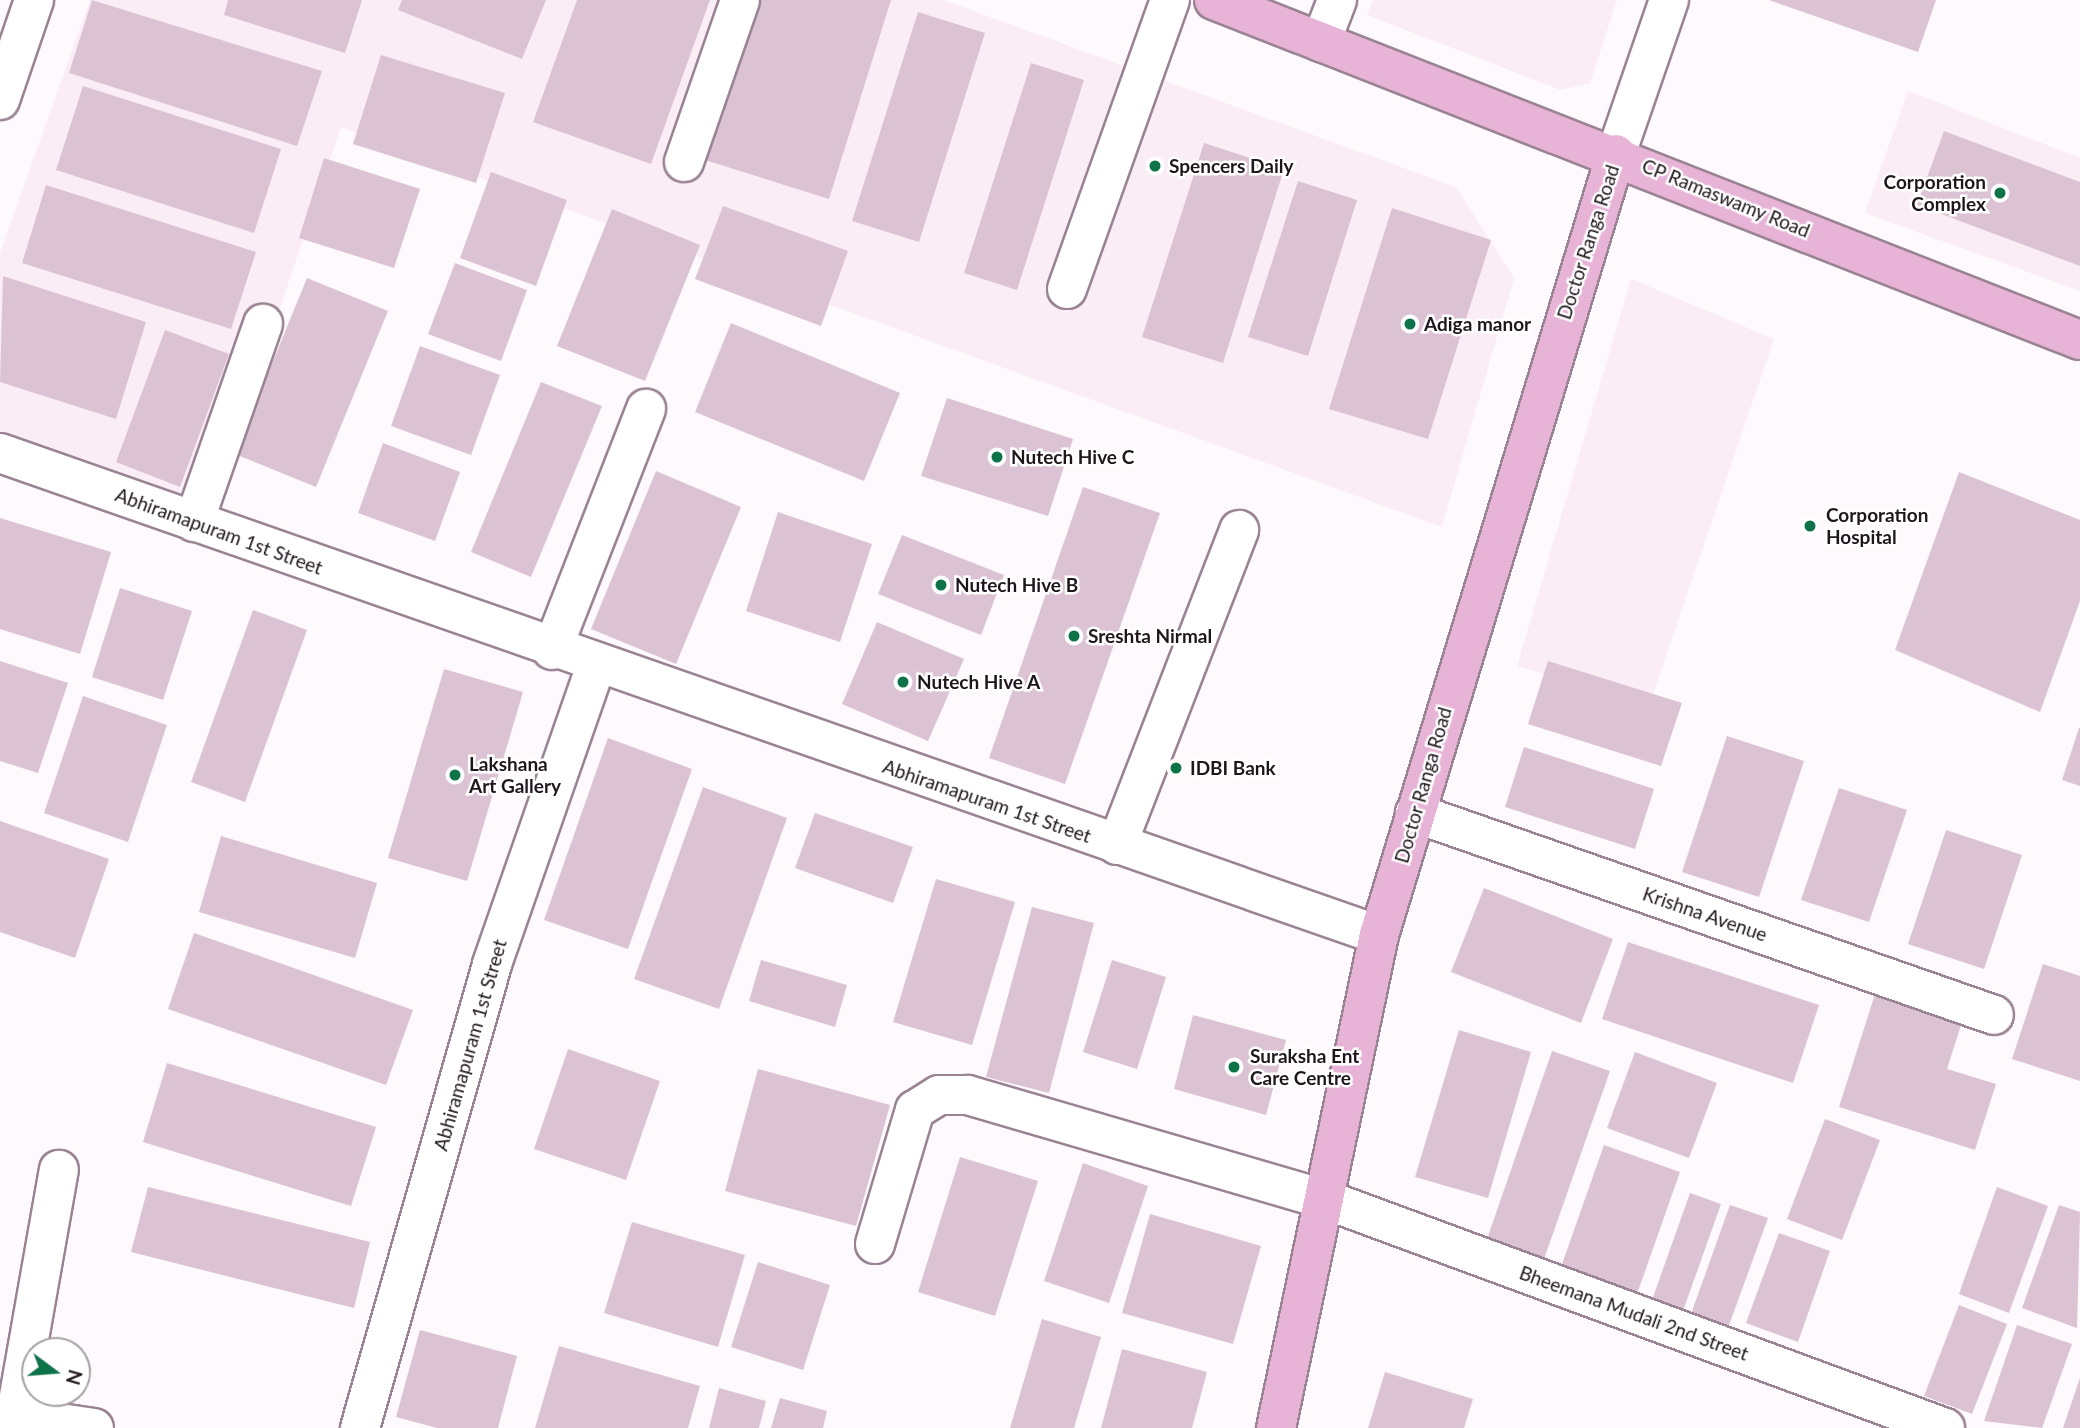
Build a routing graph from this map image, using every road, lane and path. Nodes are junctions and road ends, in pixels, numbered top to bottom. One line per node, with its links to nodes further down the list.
1 (34, 0): 8 (street)
2 (740, 0): 10 (street)
3 (1170, 0): 11 (street)
4 (1214, 0): 7 (main road, CP Ramaswamy Road)
5 (1337, 0): 7 (street)
6 (1670, 0): 9 (street)
7 (1321, 42): 9 (main road, CP Ramaswamy Road)
8 (0, 100)
9 (1616, 154): 13 (main road, CP Ramaswamy Road); 20 (main road, Doctor Ranga Road)
10 (684, 162)
11 (1067, 289)
12 (263, 324): 16 (street)
13 (2080, 340)
14 (646, 409): 18 (street)
15 (0, 453): 16 (street, Abhiramapuram 1st Street)
16 (194, 522): 18 (street, Abhiramapuram 1st Street)
17 (1239, 530): 21 (street)
18 (552, 650): 19 (street, Abhiramapuram 1st Street)
19 (596, 666): 21 (street, Abhiramapuram 1st Street); 29 (street, Abhiramapuram 1st Street)
20 (1415, 813): 22 (main road, Doctor Ranga Road); 23 (street, Krishna Avenue)
21 (1117, 845): 22 (street, Abhiramapuram 1st Street)
22 (1379, 935): 25 (main road, Doctor Ranga Road)
23 (1994, 1015)
24 (59, 1170): 27 (street)
25 (1324, 1199): 26 (street, Bheemana Mudali 2nd Street); 30 (main road, Doctor Ranga Road); 31 (street, Bheemana Mudali 2nd Street)
26 (875, 1244)
27 (8, 1413): 28 (street)
28 (94, 1428)
29 (360, 1428)
30 (1276, 1428)
31 (1945, 1428)

